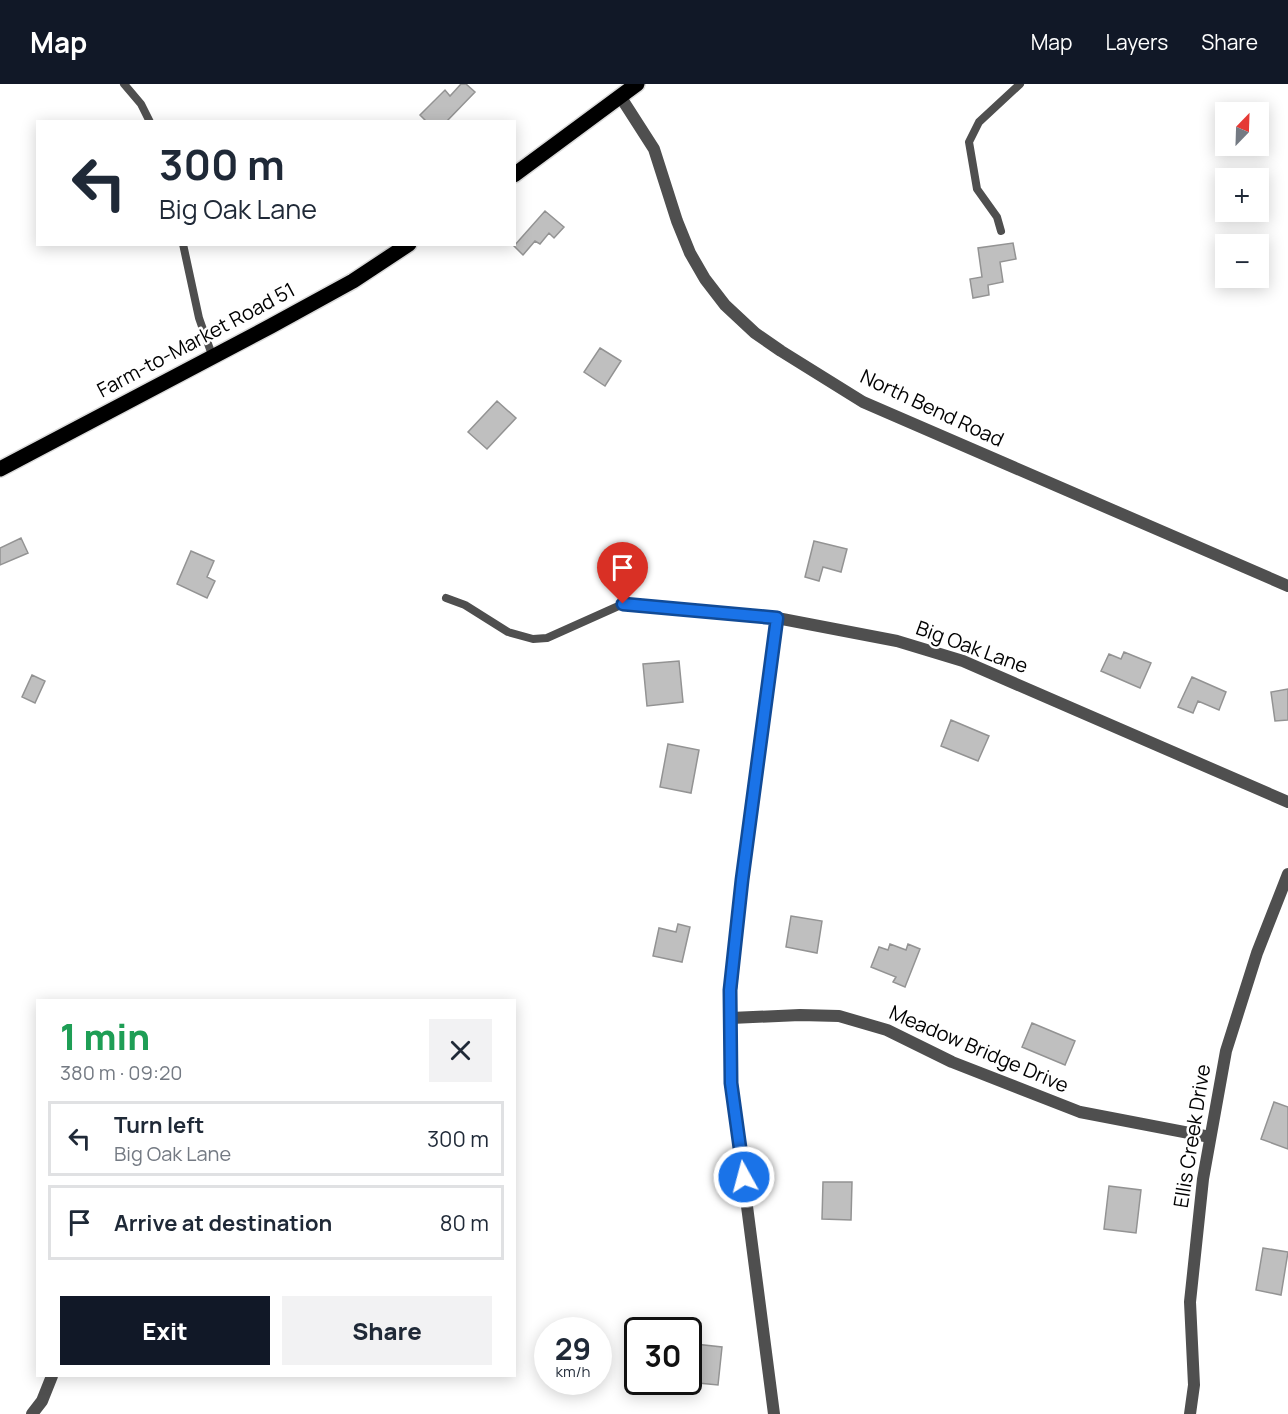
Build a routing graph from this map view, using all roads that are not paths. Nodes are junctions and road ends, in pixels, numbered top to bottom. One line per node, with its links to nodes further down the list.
1 (124, 84): 5 (lane)
2 (637, 84): 4 (main road)
3 (1020, 84): 7 (lane)
4 (620, 96): 6 (main road); 12 (street, North Bend Road)
5 (149, 120)
6 (516, 174)
7 (1001, 231)
8 (183, 246): 10 (lane)
9 (407, 246): 10 (main road, Farm-to-Market Road 51)
10 (212, 355): 11 (main road, Farm-to-Market Road 51)
11 (0, 469)
12 (1288, 586)
13 (446, 598): 14 (lane)
14 (623, 604): 15 (street, Big Oak Lane)
15 (777, 618): 16 (street, Big Oak Lane); 18 (street)
16 (1288, 802)
17 (1288, 874): 19 (street, Ellis Creek Drive)
18 (731, 1018): 19 (street, Meadow Bridge Drive); 22 (street)
19 (1210, 1137): 23 (street, Ellis Creek Drive)
20 (52, 1377): 21 (street)
21 (32, 1414)
22 (774, 1414)
23 (1190, 1414)

